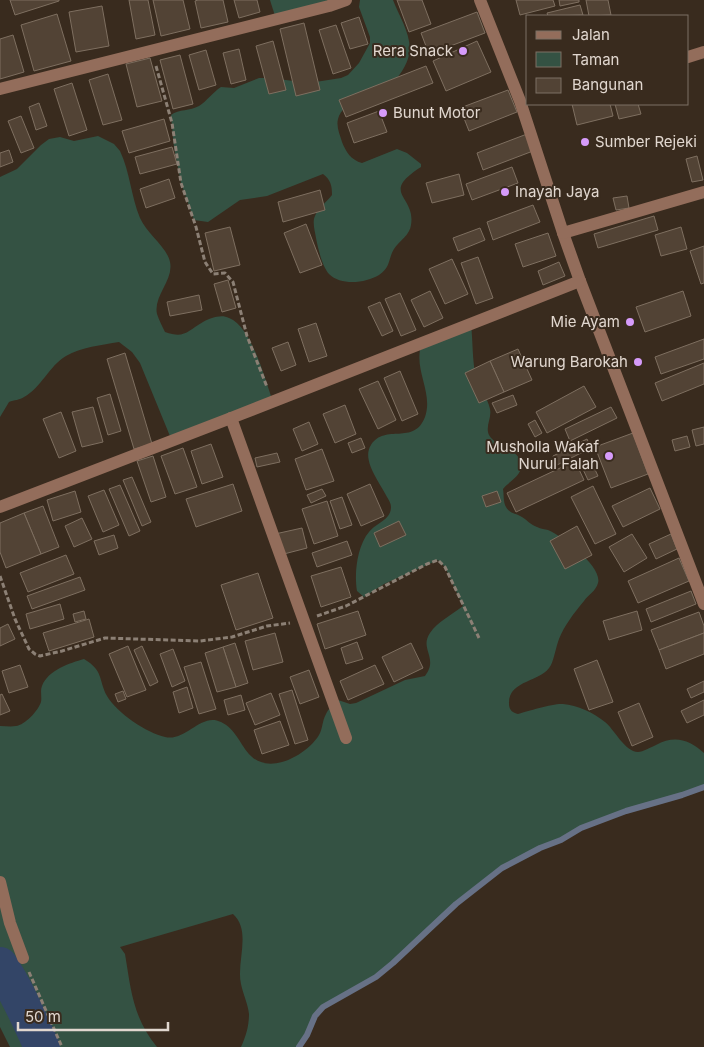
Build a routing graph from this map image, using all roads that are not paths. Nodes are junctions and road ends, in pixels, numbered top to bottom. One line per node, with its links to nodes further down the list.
1 (346, 0): 5 (street)
2 (480, 0): 6 (street)
3 (704, 52): 4 (street)
4 (689, 57)
5 (0, 90)
6 (524, 100): 8 (street)
7 (704, 192): 8 (street)
8 (563, 233): 9 (street)
9 (580, 281): 10 (street); 12 (street)
10 (231, 418): 11 (street); 13 (street)
11 (0, 507)
12 (704, 604)
13 (346, 738)
14 (0, 882): 15 (street)
15 (22, 958)

